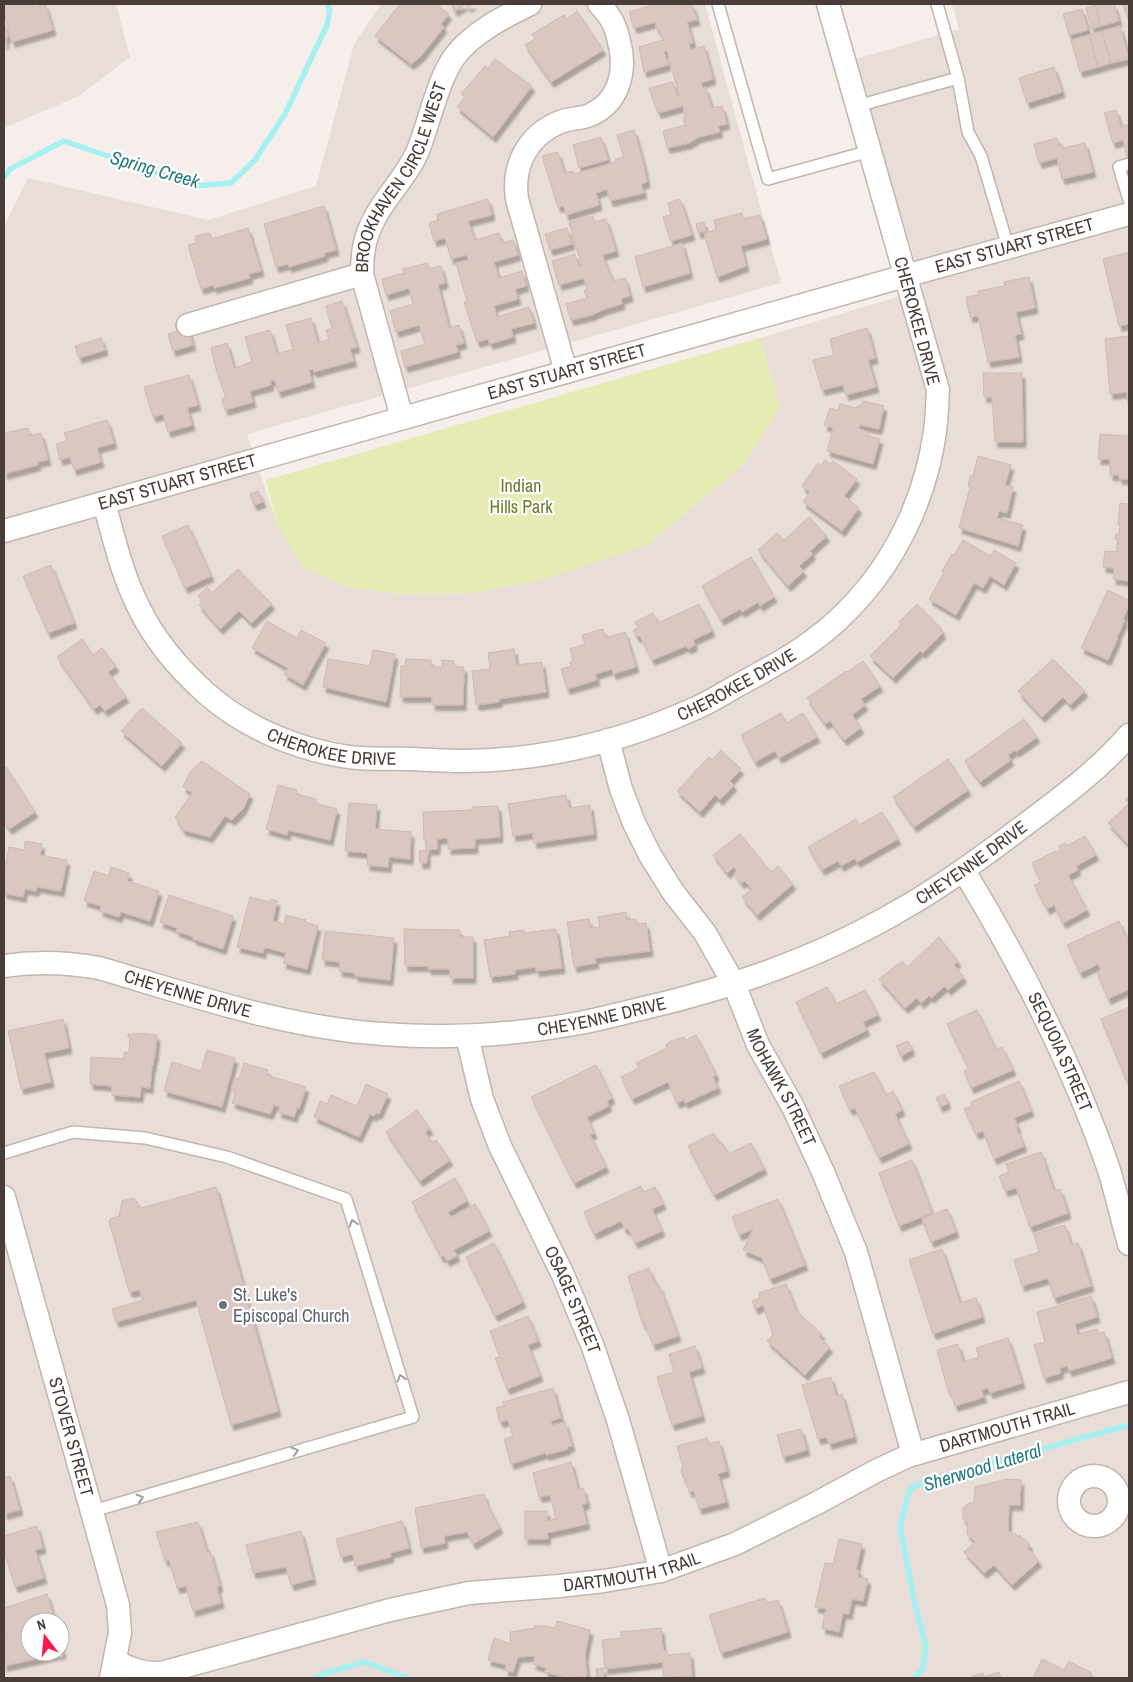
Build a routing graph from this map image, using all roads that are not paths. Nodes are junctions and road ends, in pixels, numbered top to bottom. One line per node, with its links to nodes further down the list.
1 (530, 4): 13 (street, BROOKHAVEN CIRCLE WEST)
2 (599, 4): 16 (street)
3 (718, 4): 8 (lane)
4 (828, 4): 7 (street, CHEROKEE DRIVE)
5 (936, 4): 6 (lane)
6 (958, 78): 7 (lane); 12 (lane)
7 (857, 106): 8 (street, CHEROKEE DRIVE)
8 (870, 150): 14 (street, CHEROKEE DRIVE)
9 (1129, 164): 10 (lane)
10 (1129, 200)
11 (1129, 214): 12 (street, EAST STUART STREET)
12 (1008, 247): 14 (street, EAST STUART STREET)
13 (362, 274): 15 (street); 17 (street, BROOKHAVEN CIRCLE WEST)
14 (905, 276): 16 (street, EAST STUART STREET); 21 (street, CHEROKEE DRIVE)
15 (188, 325)
16 (566, 372): 17 (street, EAST STUART STREET)
17 (402, 418): 18 (street, EAST STUART STREET)
18 (104, 503): 19 (street, EAST STUART STREET); 21 (street, CHEROKEE DRIVE)
19 (4, 531)
20 (1129, 735): 22 (street, CHEYENNE DRIVE)
21 (608, 740): 24 (street, MOHAWK STREET)
22 (964, 871): 24 (street, CHEYENNE DRIVE); 29 (street, SEQUOIA STREET)
23 (4, 966): 25 (street, CHEYENNE DRIVE)
24 (734, 984): 25 (street, CHEYENNE DRIVE); 31 (street, MOHAWK STREET)
25 (467, 1036): 33 (street, OSAGE STREET)
26 (4, 1154): 32 (lane, one-way to 26)
27 (4, 1196): 28 (street, STOVER STREET)
28 (9, 1236): 32 (street, STOVER STREET)
29 (1129, 1244)
30 (1129, 1392): 31 (street, DARTMOUTH TRAIL)
31 (913, 1454): 33 (street, DARTMOUTH TRAIL)
32 (93, 1511): 34 (street, STOVER STREET)
33 (661, 1571): 34 (street, DARTMOUTH TRAIL)
34 (113, 1670)

